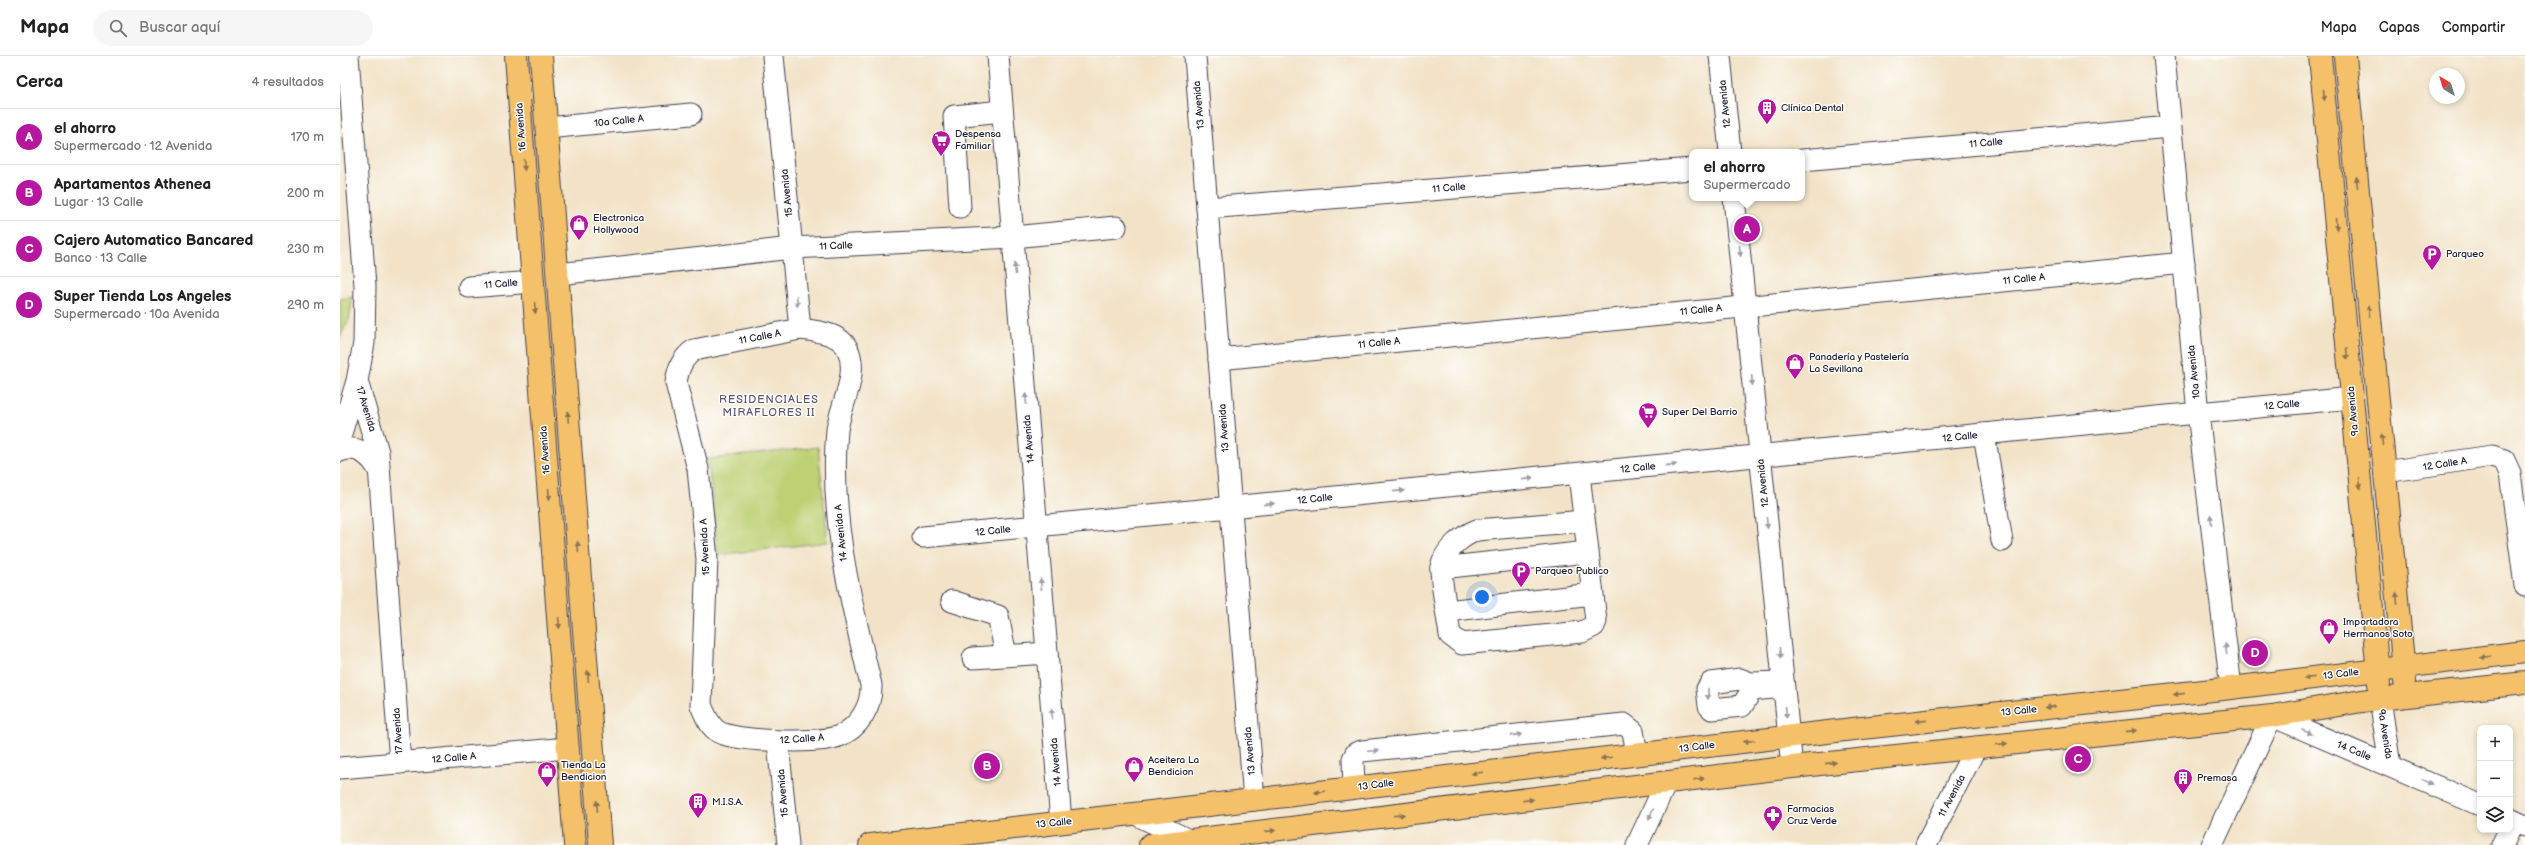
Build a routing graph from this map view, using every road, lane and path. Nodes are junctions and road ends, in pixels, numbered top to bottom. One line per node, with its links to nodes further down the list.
1 (348, 56): 33 (street, 17 Avenida)
2 (516, 56): 26 (main road, 16 Avenida, one-way to 26)
3 (541, 56): 14 (main road)
4 (773, 56): 23 (street, 15 Avenida)
5 (998, 56): 11 (street, 14 Avenida)
6 (1198, 56): 20 (street, 13 Avenida)
7 (1720, 56): 15 (street, 12 Avenida)
8 (2164, 56): 13 (street, 10a Avenida)
9 (2320, 56): 34 (main road, 9a Avenida, one-way to 34)
10 (2345, 56): 41 (main road, one-way to 10)
11 (1002, 111): 19 (street); 22 (street, 14 Avenida)
12 (691, 114): 14 (street, 10a Calle A)
13 (2170, 127): 16 (street, 11 Calle); 24 (street, 10a Avenida)
14 (547, 128): 25 (main road)
15 (1730, 149)
16 (1805, 160)
17 (1689, 169): 20 (street, 11 Calle)
18 (1734, 201): 28 (street, 12 Avenida, one-way to 28)
19 (960, 207)
20 (1207, 208): 31 (street, 13 Avenida)
21 (1116, 227): 22 (street, 11 Calle)
22 (1013, 237): 23 (street, 11 Calle); 45 (street, 14 Avenida, one-way to 22)
23 (792, 248): 25 (street, 11 Calle); 29 (street, 15 Avenida, one-way to 29)
24 (2184, 263): 28 (street, 11 Calle A); 35 (street, 10a Avenida)
25 (558, 274): 85 (main road, one-way to 25)
26 (533, 282): 27 (street, 11 Calle); 70 (main road, 16 Avenida, one-way to 70)
27 (469, 287)
28 (1745, 306): 31 (street, 11 Calle A); 39 (street, 12 Avenida, one-way to 39)
29 (800, 329): 30 (street, 11 Calle A); 32 (street, 11 Calle A)
30 (848, 348): 64 (street, 14 Avenida A)
31 (1219, 359): 43 (street, 13 Avenida)
32 (678, 369): 66 (street, 15 Avenida A)
33 (348, 382): 37 (street); 40 (street, 17 Avenida)
34 (2352, 398): 35 (street, 12 Calle); 59 (main road, 9a Avenida, one-way to 59)
35 (2198, 413): 36 (street, 12 Calle); 61 (street, 10a Avenida, one-way to 35)
36 (1984, 434): 39 (street, 12 Calle); 47 (street)
37 (340, 437)
38 (340, 451): 40 (street)
39 (1760, 456): 42 (street, 12 Calle, one-way to 39); 67 (street, 12 Avenida, one-way to 67)
40 (379, 471): 72 (street, 17 Avenida)
41 (2385, 472): 50 (street, 12 Calle A); 58 (main road, one-way to 41)
42 (1579, 474): 43 (street, 12 Calle, one-way to 42); 44 (street)
43 (1230, 508): 45 (street, 12 Calle); 78 (street, 13 Avenida)
44 (1584, 521): 48 (street); 49 (street)
45 (1037, 526): 46 (street, 12 Calle); 55 (street, 14 Avenida, one-way to 45)
46 (924, 537)
47 (2002, 541)
48 (1587, 552): 49 (street); 51 (street)
49 (1441, 568): 53 (street)
50 (2525, 586)
51 (1592, 594): 53 (street); 53 (street)
52 (952, 601): 56 (street)
53 (1448, 611)
54 (2525, 652): 58 (main road, 13 Calle, one-way to 58)
55 (1047, 653): 56 (street); 81 (street, 14 Avenida, one-way to 55)
56 (1006, 655): 57 (street)
57 (973, 658)
58 (2404, 667): 59 (main road, 13 Calle); 62 (main road)
59 (2377, 670): 61 (main road, 13 Calle, one-way to 61); 63 (main road, 9a Avenida)
60 (2525, 683): 62 (main road)
61 (2230, 688): 67 (main road, 13 Calle, one-way to 67)
62 (2407, 696): 63 (main road)
63 (2380, 699): 65 (main road); 73 (street, 9a Avenida)
64 (863, 715): 68 (street, 12 Calle A)
65 (2272, 716): 69 (main road, one-way to 65); 73 (street, 14 Calle, one-way to 73); 90 (street)
66 (712, 726): 68 (street, 12 Calle A)
67 (1788, 736): 71 (main road, 13 Calle, one-way to 71); 74 (street, 12 Avenida)
68 (778, 742): 86 (street, 15 Avenida)
69 (1976, 747): 74 (main road, one-way to 69); 89 (street, 11 Avenida)
70 (568, 748): 72 (street, 12 Calle A); 84 (main road, 16 Avenida)
71 (1637, 754): 77 (main road, 13 Calle, one-way to 77); 77 (street, one-way to 71)
72 (400, 763): 75 (street, 12 Calle A)
73 (2390, 766): 79 (street, 14 Calle, one-way to 79)
74 (1792, 767): 76 (main road, one-way to 74)
75 (340, 768)
76 (1666, 783): 83 (main road, one-way to 76); 88 (street, one-way to 88)
77 (1354, 788): 78 (main road, 13 Calle, one-way to 78)
78 (1254, 800): 80 (main road, 13 Calle)
79 (2477, 804)
80 (1137, 815): 81 (main road, 13 Calle); 83 (street)
81 (1061, 822): 87 (main road, 13 Calle)
82 (2514, 825): 91 (street)
83 (1175, 844)
84 (575, 845)
85 (600, 845)
86 (788, 845)
87 (870, 845)
88 (1637, 845)
89 (1926, 845)
90 (2212, 845)
91 (2502, 845)

